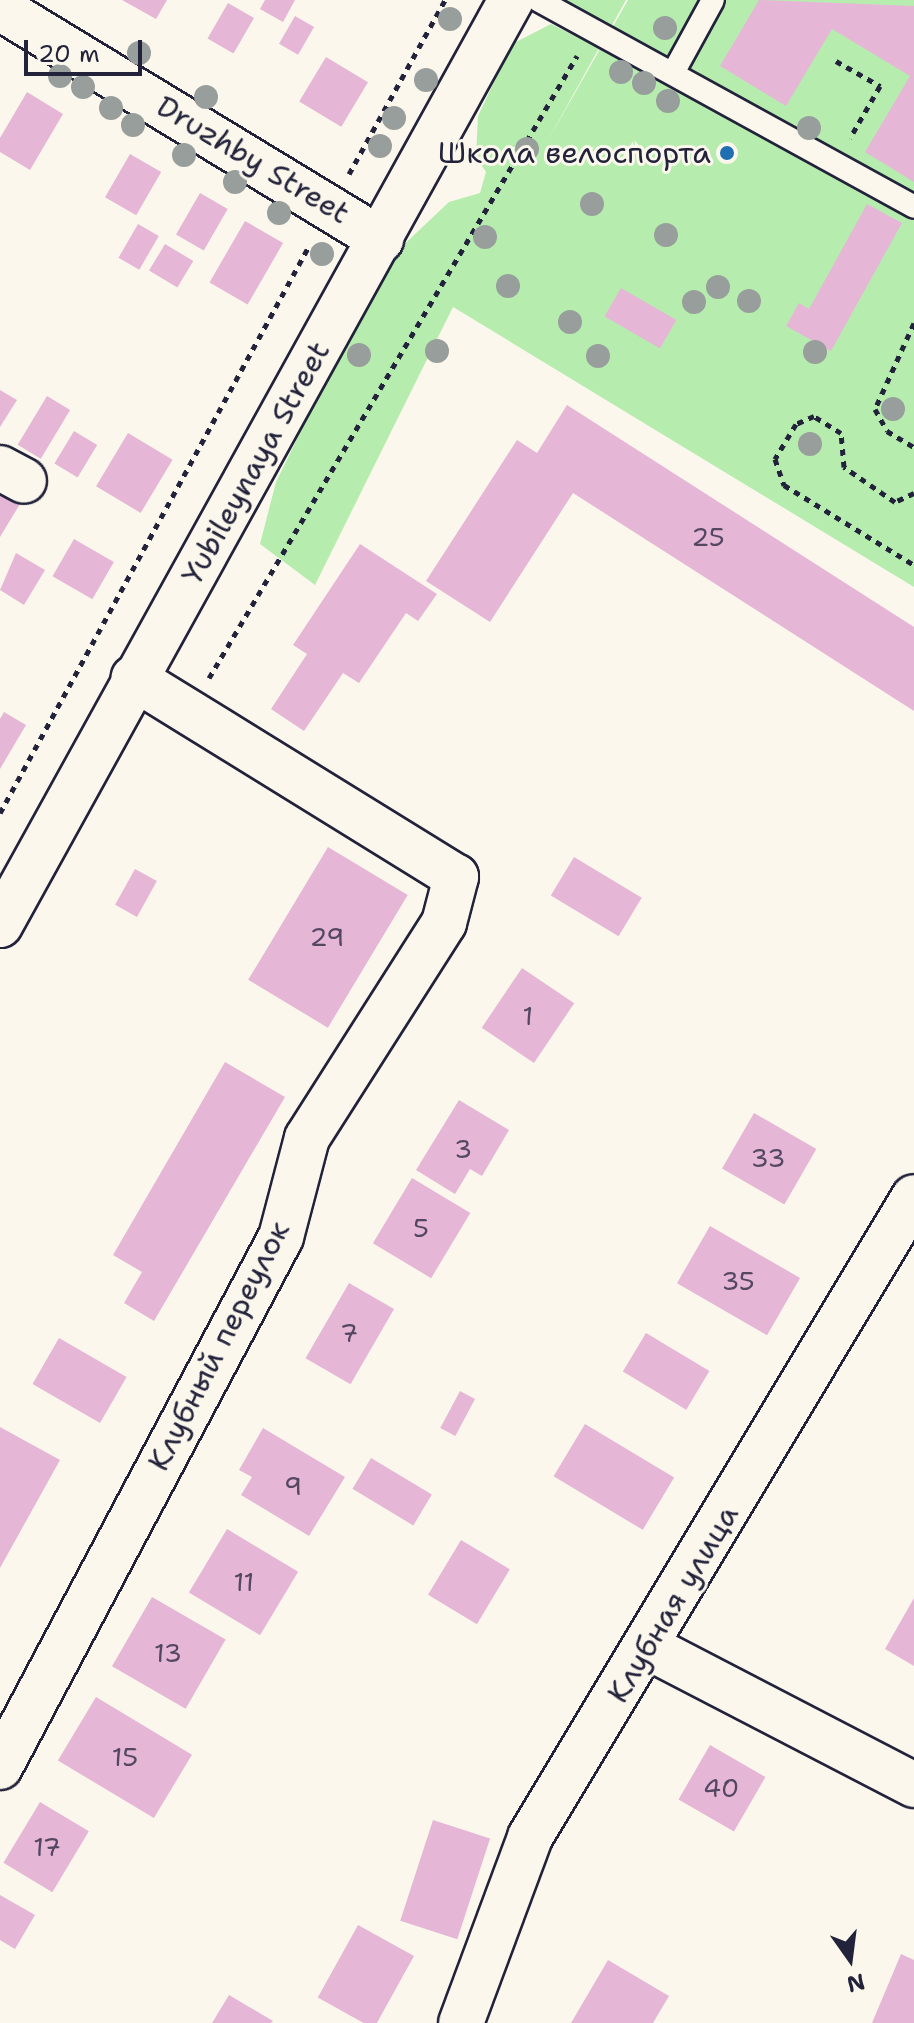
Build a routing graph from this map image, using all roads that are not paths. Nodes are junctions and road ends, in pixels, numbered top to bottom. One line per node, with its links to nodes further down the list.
1 (511, 0): 7 (street, Yubileynaya Street)
2 (538, 0): 5 (lane)
3 (713, 0): 5 (lane)
4 (0, 8): 7 (street, Druzhby Street)
5 (673, 73): 6 (lane)
6 (914, 207)
7 (381, 240): 8 (street, Yubileynaya Street)
8 (134, 678): 9 (street, Yubileynaya Street); 12 (street, Клубный переулок)
9 (0, 925)
10 (914, 1197): 11 (street, Клубная улица)
11 (648, 1647): 13 (street); 14 (street, Клубная улица)
12 (0, 1767)
13 (914, 1785)
14 (461, 2023)

